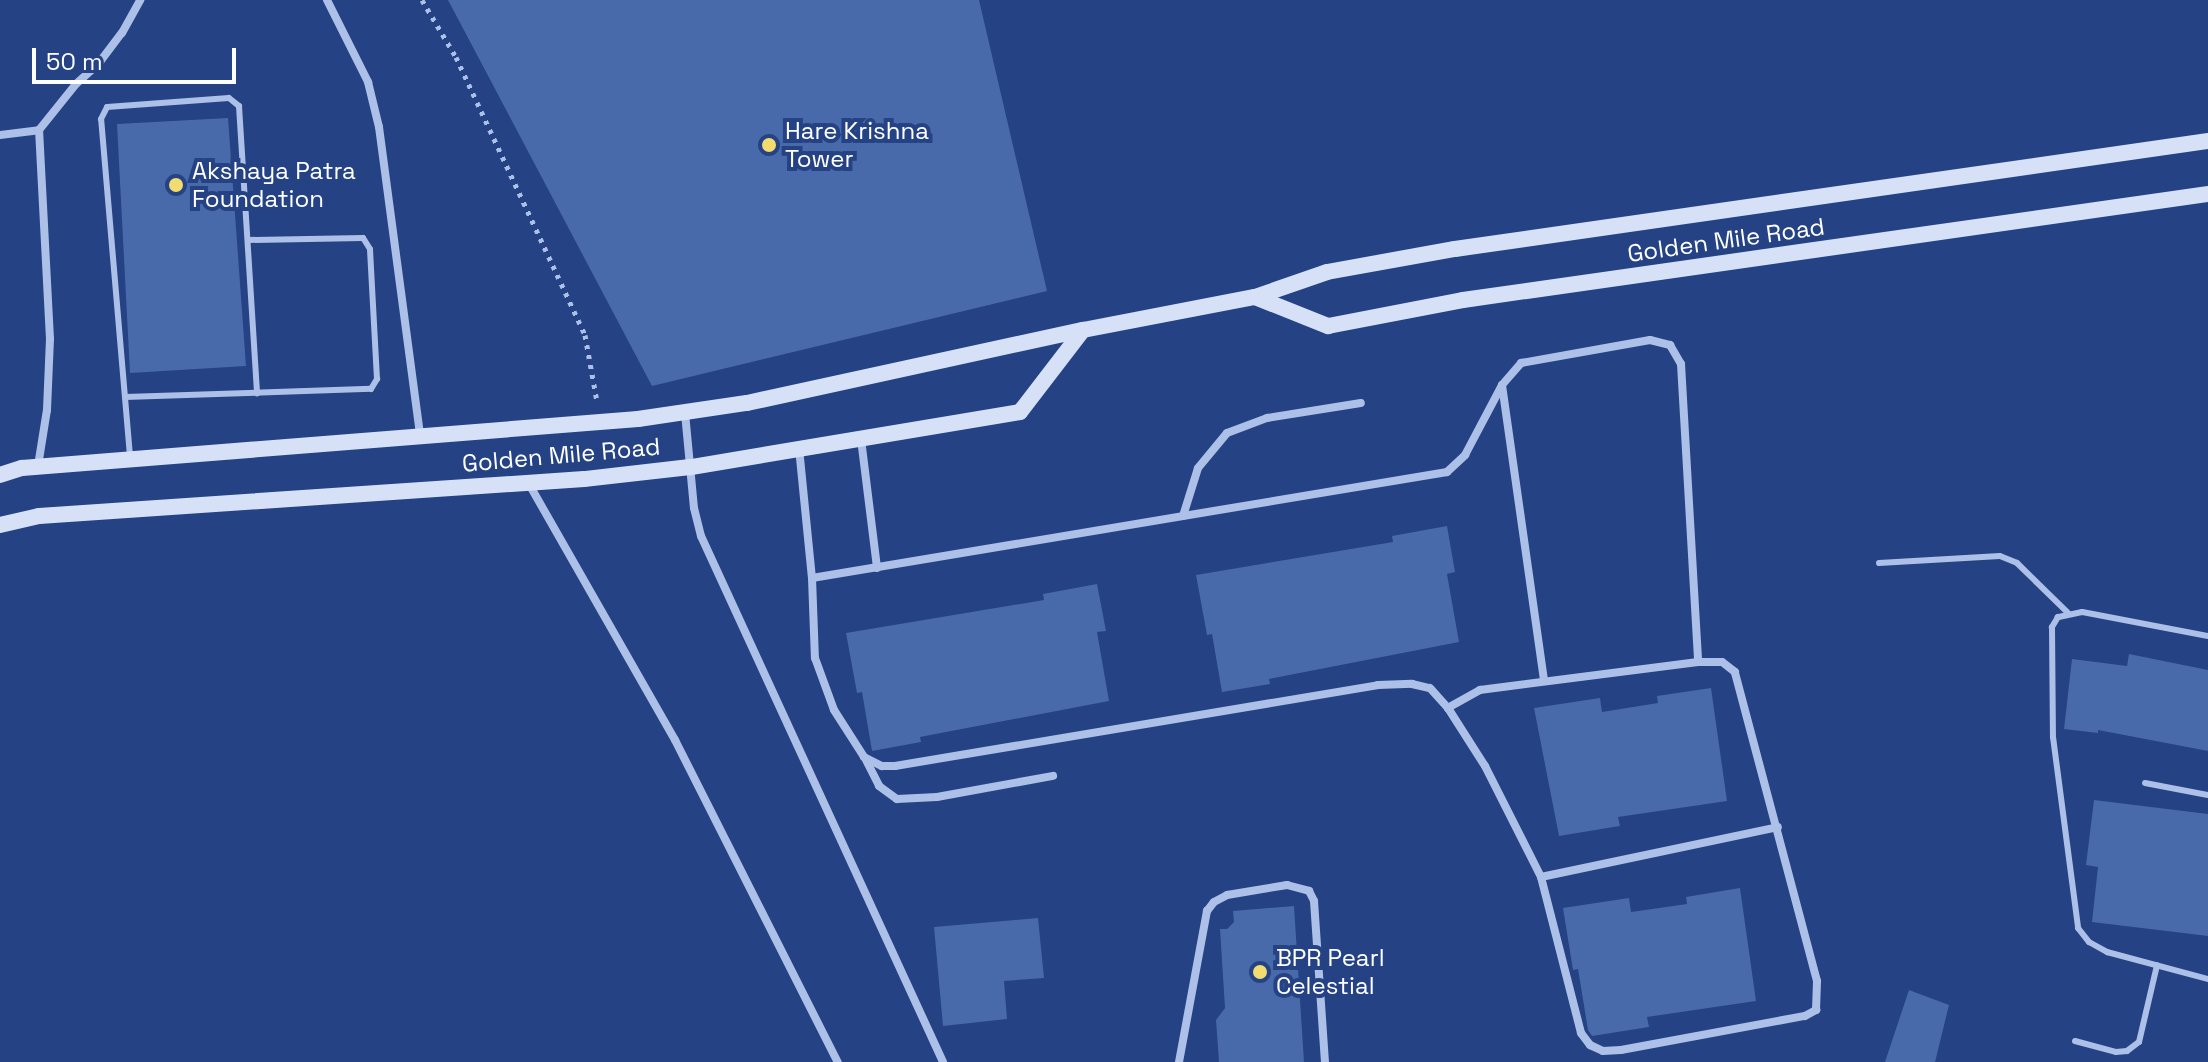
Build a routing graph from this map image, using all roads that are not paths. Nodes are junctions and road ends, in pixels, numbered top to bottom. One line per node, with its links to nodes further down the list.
1 (140, 0): 3 (street)
2 (327, 0): 15 (street)
3 (39, 130): 4 (street); 19 (street)
4 (0, 135)
5 (2208, 141): 8 (street, Golden Mile Road)
6 (2208, 194): 8 (street, Golden Mile Road)
7 (249, 240): 11 (lane); 11 (lane); 12 (lane)
8 (1255, 297): 9 (street, Golden Mile Road)
9 (1083, 330): 14 (street, Golden Mile Road); 16 (street, Golden Mile Road)
10 (1502, 385): 23 (street); 30 (street); 31 (street)
11 (257, 393): 12 (lane)
12 (125, 397): 18 (lane)
13 (1361, 403): 23 (street)
14 (685, 413): 15 (street, Golden Mile Road); 20 (street)
15 (420, 437): 18 (street, Golden Mile Road)
16 (860, 438): 17 (street, Golden Mile Road); 26 (street)
17 (799, 448): 20 (street, Golden Mile Road); 27 (street)
18 (131, 460): 19 (street, Golden Mile Road)
19 (38, 467): 21 (street, Golden Mile Road)
20 (690, 467): 22 (street, Golden Mile Road); 43 (street)
21 (0, 475)
22 (529, 484): 24 (street, Golden Mile Road); 42 (street)
23 (1183, 516): 26 (street)
24 (0, 525)
25 (1879, 563): 28 (lane)
26 (877, 568): 27 (street)
27 (812, 578): 33 (street)
28 (2068, 613): 29 (lane); 39 (lane)
29 (2208, 636)
30 (1698, 662): 31 (street); 37 (street)
31 (1544, 681): 32 (street)
32 (1448, 708): 33 (street); 38 (street)
33 (864, 757): 34 (street)
34 (1053, 776)
35 (2145, 783): 36 (lane)
36 (2208, 795)
37 (1778, 827): 38 (street); 38 (street)
38 (1541, 877)
39 (2157, 965): 40 (lane); 41 (lane)
40 (2208, 979)
41 (2075, 1041)
42 (838, 1062)
43 (943, 1062)
44 (1179, 1062): 45 (street)
45 (1325, 1062)

